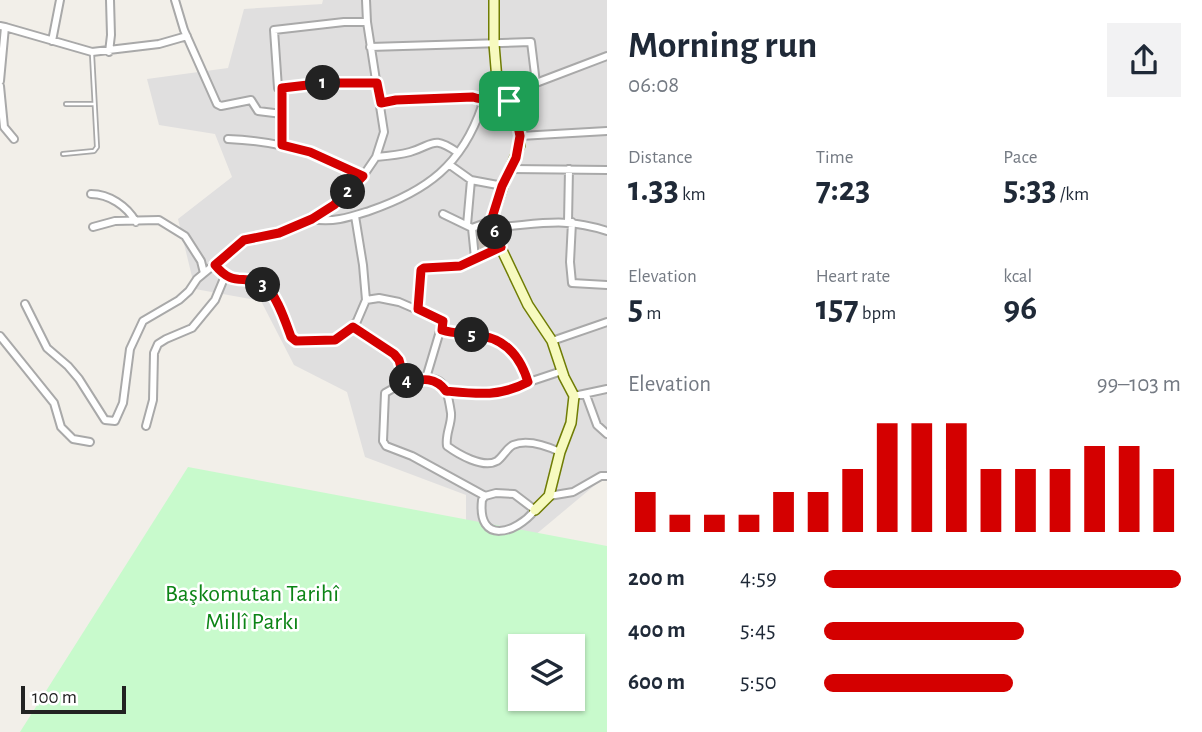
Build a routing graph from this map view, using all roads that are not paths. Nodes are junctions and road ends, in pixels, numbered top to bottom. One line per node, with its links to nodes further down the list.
1 (60, 0): 9 (street)
2 (110, 0): 13 (street)
3 (175, 0): 8 (street)
4 (366, 0): 6 (street)
5 (494, 0): 10 (street)
6 (367, 22): 11 (street); 18 (street)
7 (3, 26): 9 (street); 15 (street)
8 (187, 36): 13 (street); 25 (street)
9 (52, 41): 12 (street)
10 (494, 44): 11 (street); 17 (street); 19 (street)
11 (370, 47): 16 (street)
12 (92, 52): 13 (street); 24 (lane)
13 (109, 52)
14 (607, 56): 17 (street)
15 (0, 83): 26 (street)
16 (377, 83): 18 (street); 22 (street)
17 (536, 83): 21 (street)
18 (282, 88): 25 (street)
19 (498, 92): 20 (street); 21 (street)
20 (479, 100): 22 (street); 32 (street)
21 (509, 101): 28 (street)
22 (381, 103): 34 (street)
23 (66, 104): 24 (lane)
24 (95, 104): 33 (lane)
25 (282, 114): 31 (street)
26 (2, 119): 29 (street)
27 (607, 131): 28 (street)
28 (520, 136): 36 (street)
29 (14, 139)
30 (228, 139): 31 (street)
31 (282, 145): 39 (street)
32 (457, 152): 34 (street); 35 (street)
33 (64, 154)
34 (376, 156): 39 (street)
35 (450, 164): 40 (street); 44 (street)
36 (511, 169): 37 (street); 41 (street)
37 (569, 169): 38 (street); 47 (street)
38 (607, 170)
39 (363, 176): 45 (street)
40 (471, 180): 41 (street); 49 (street)
41 (502, 186): 48 (street)
42 (91, 194): 46 (street)
43 (443, 214): 49 (street)
44 (355, 216): 45 (street); 58 (street)
45 (312, 219): 54 (street)
46 (136, 222): 50 (street); 55 (street)
47 (570, 222): 48 (street); 51 (street); 57 (street)
48 (492, 223): 49 (street); 52 (street)
49 (469, 226): 53 (street)
50 (93, 227)
51 (607, 231)
52 (501, 247): 53 (street); 65 (street)
53 (475, 258): 60 (street)
54 (215, 265): 55 (street); 56 (street)
55 (204, 273): 59 (street)
56 (225, 275): 62 (street); 74 (street)
57 (607, 285)
58 (366, 300): 60 (street); 62 (street)
59 (25, 304)
60 (418, 309): 63 (street)
61 (607, 322): 65 (street)
62 (353, 327): 68 (street)
63 (442, 330): 67 (street); 69 (street)
64 (0, 336): 76 (street)
65 (552, 341): 66 (street)
66 (562, 371): 69 (street); 73 (street)
67 (426, 378): 68 (street); 71 (street)
68 (405, 382): 79 (street)
69 (528, 382): 71 (street)
70 (607, 390): 72 (street)
71 (446, 391): 77 (street)
72 (586, 395): 73 (street); 75 (street)
73 (575, 396): 77 (street)
74 (146, 426)
75 (607, 434)
76 (90, 442)
77 (560, 452): 80 (street)
78 (607, 476): 80 (street)
79 (485, 496): 81 (street); 81 (street)
80 (549, 496): 81 (street)
81 (535, 510)

